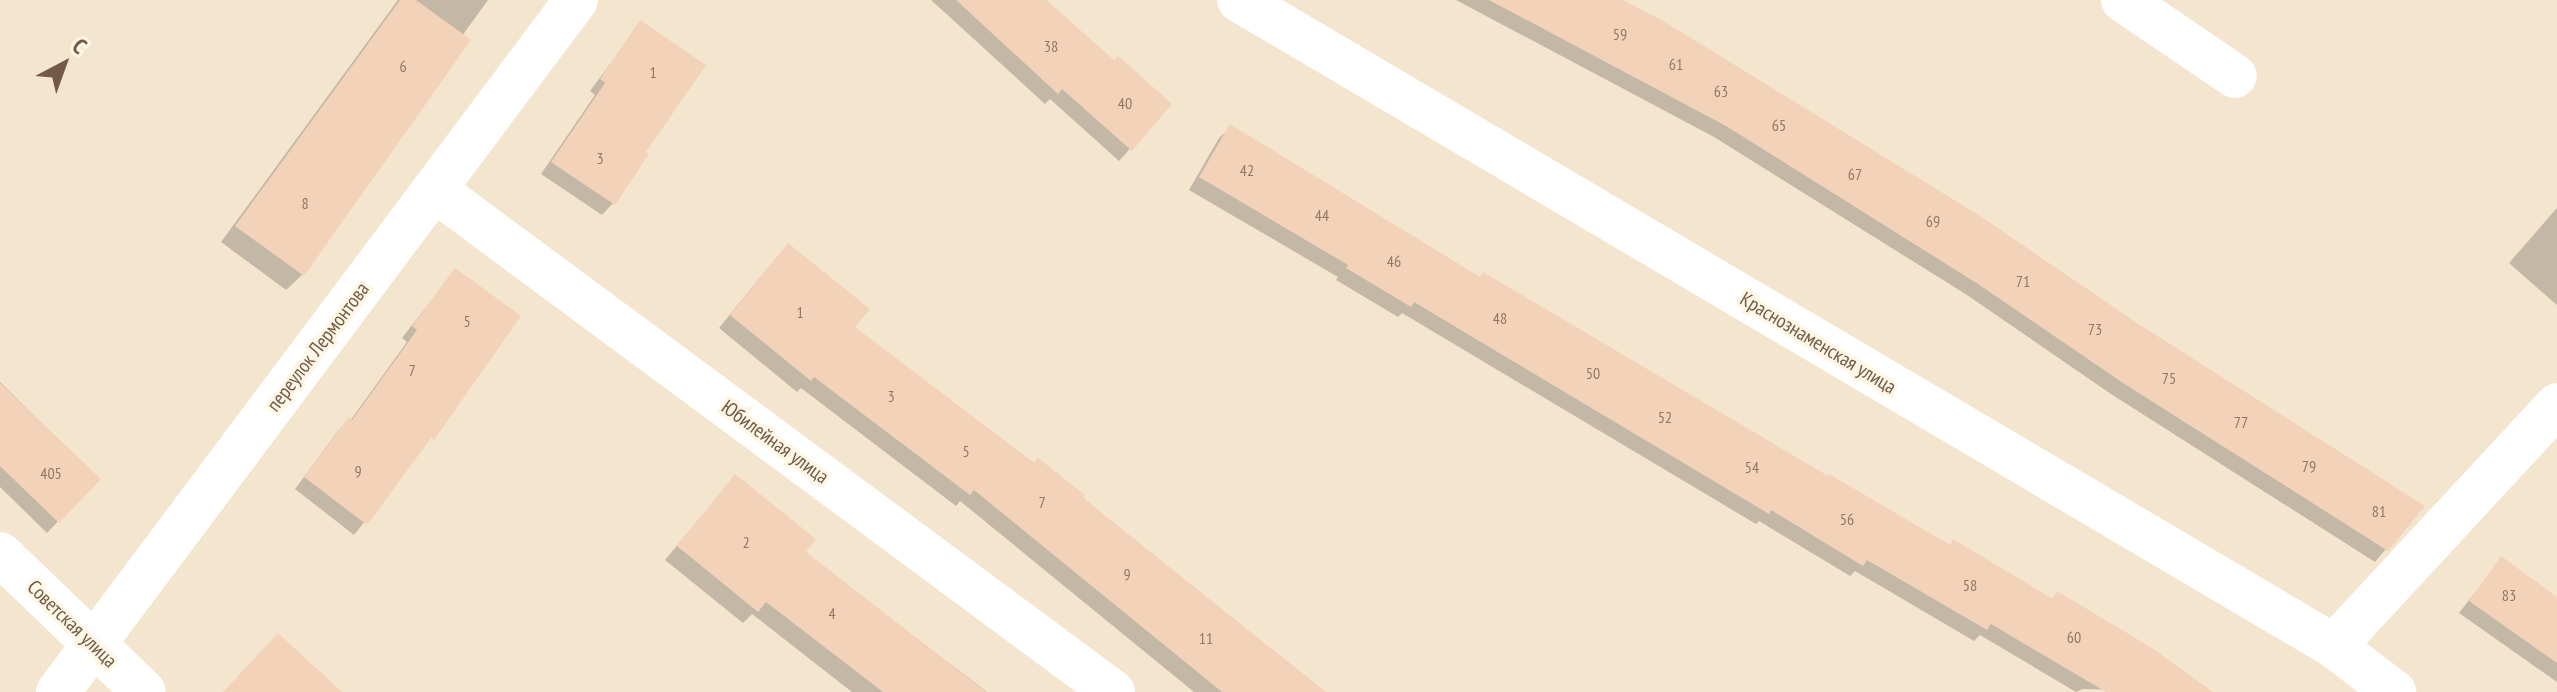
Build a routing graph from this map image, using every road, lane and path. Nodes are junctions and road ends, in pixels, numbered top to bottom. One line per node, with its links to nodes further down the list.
1 (576, 0): 5 (street, переулок Лермонтова)
2 (1239, 0): 9 (street, Краснознаменская улица)
3 (2123, 0): 4 (street)
4 (2235, 76)
5 (436, 191): 8 (street, переулок Лермонтова); 12 (street, Юбилейная улица)
6 (2557, 405): 9 (street)
7 (0, 554): 8 (street, Советская улица)
8 (92, 644): 10 (street, переулок Лермонтова); 11 (street, Советская улица)
9 (2334, 646): 13 (street, Краснознаменская улица)
10 (58, 692)
11 (144, 692)
12 (1113, 692)
13 (2394, 692)

